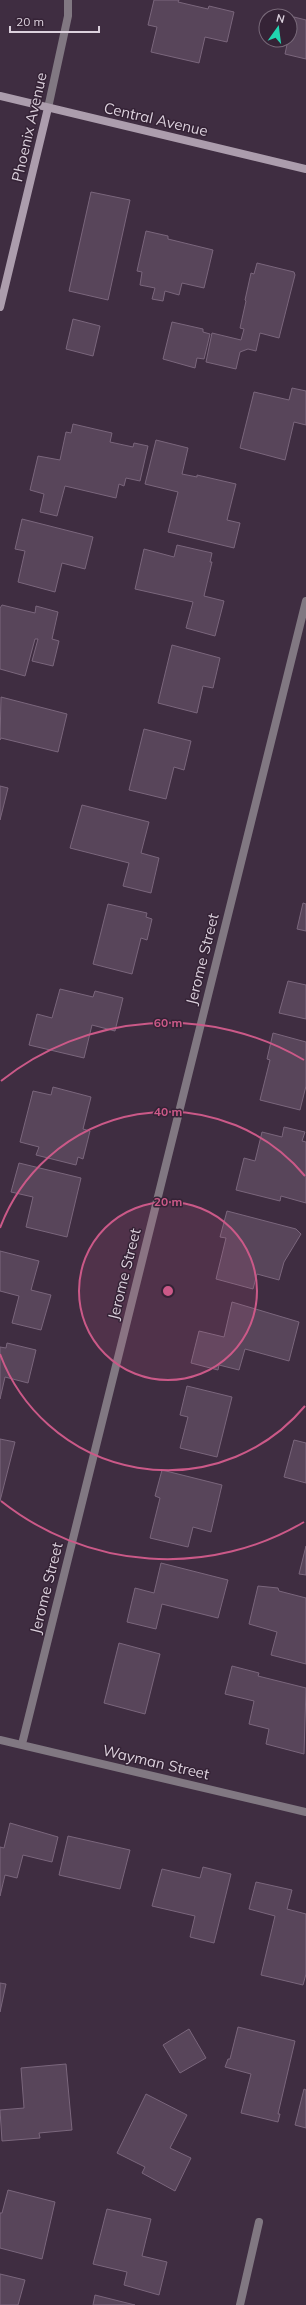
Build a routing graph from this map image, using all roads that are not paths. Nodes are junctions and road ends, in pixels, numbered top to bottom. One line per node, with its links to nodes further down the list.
1 (68, 0): 3 (street, Phoenix Avenue)
2 (0, 96): 3 (main road, Central Avenue)
3 (48, 108): 4 (main road, Central Avenue); 5 (main road, Phoenix Avenue)
4 (306, 169)
5 (0, 307)
6 (306, 600): 8 (street, Jerome Street)
7 (0, 1740): 8 (street, Wayman Street)
8 (22, 1744): 9 (street, Wayman Street)
9 (306, 1812)
10 (259, 2222): 11 (street)
11 (240, 2305)

